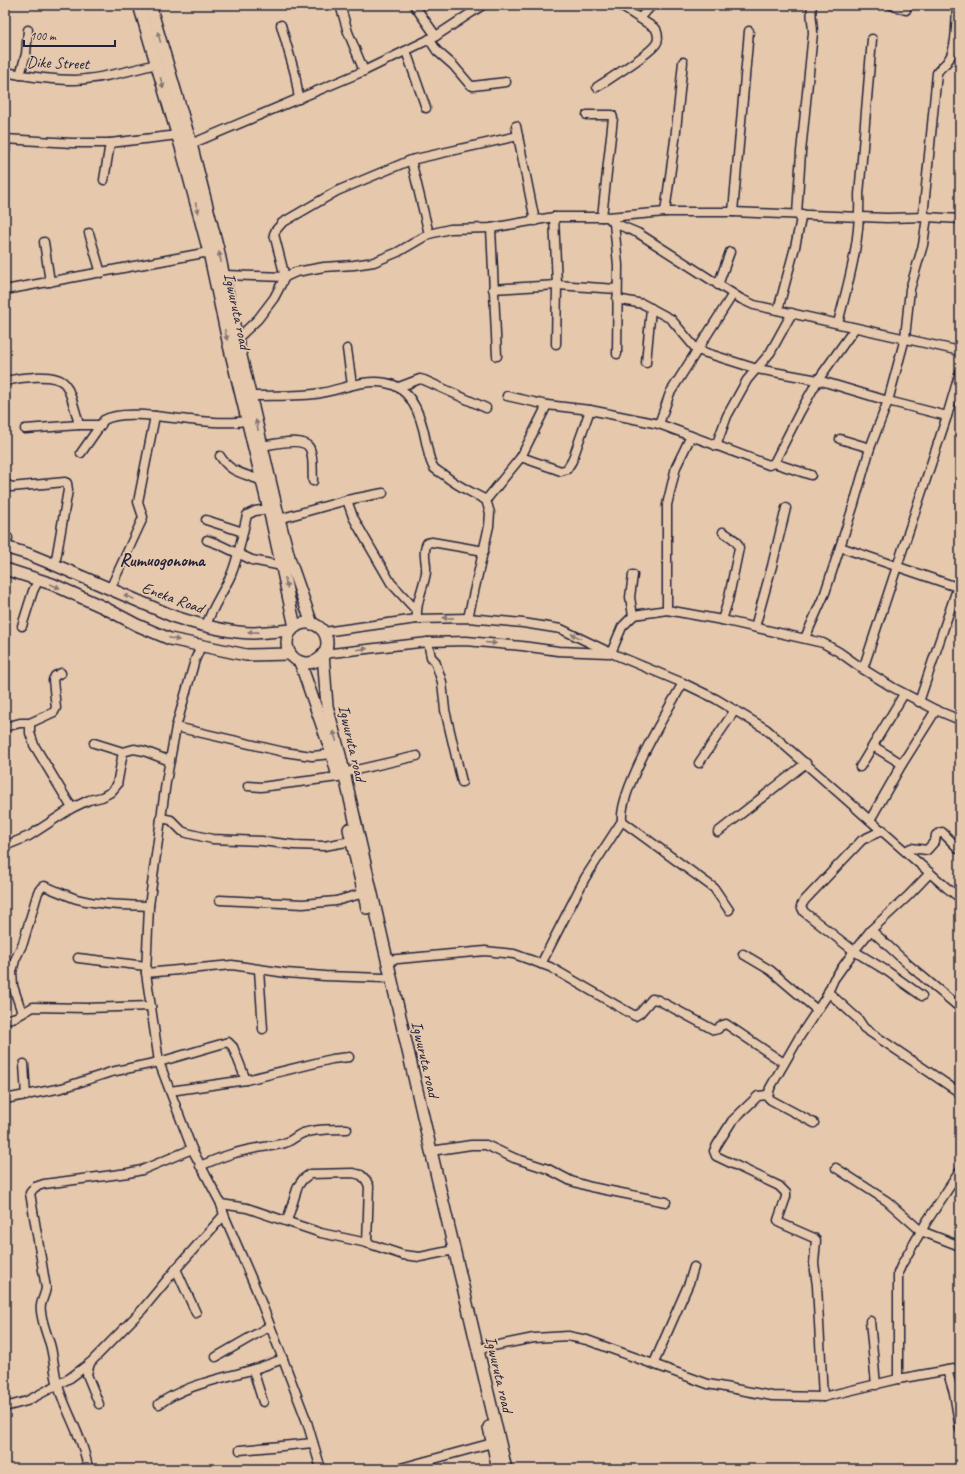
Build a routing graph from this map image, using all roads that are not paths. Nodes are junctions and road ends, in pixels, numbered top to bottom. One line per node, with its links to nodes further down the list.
1 (139, 5): 20 (main road, Igwuruta road)
2 (150, 5): 34 (main road, Igwuruta road, one-way to 2)
3 (340, 5): 21 (street)
4 (414, 5): 16 (street)
5 (483, 5): 16 (street)
6 (619, 5): 12 (street)
7 (652, 5): 12 (street)
8 (812, 5): 40 (street)
9 (891, 5): 11 (street)
10 (957, 5): 43 (street)
11 (906, 10)
12 (640, 18): 25 (street)
13 (281, 25): 26 (street)
14 (28, 30): 23 (street)
15 (749, 31): 39 (street)
16 (433, 38): 18 (street); 24 (street)
17 (872, 40): 42 (street)
18 (406, 51): 21 (street); 27 (street)
19 (683, 62): 38 (street)
20 (157, 64): 23 (street, Dike Street); 30 (main road, Igwuruta road, one-way to 30)
21 (364, 71): 26 (street)
22 (5, 72): 23 (street, Dike Street)
23 (20, 75)
24 (506, 82)
25 (597, 87)
26 (299, 100): 34 (street)
27 (426, 108)
28 (587, 115): 44 (street)
29 (516, 126): 31 (street)
30 (178, 135): 33 (street); 51 (main road, Igwuruta road, one-way to 51)
31 (518, 136): 36 (street); 46 (street)
32 (6, 139): 33 (street); 35 (street)
33 (110, 143): 37 (street)
34 (191, 144): 54 (main road, Igwuruta road, one-way to 34)
35 (5, 152)
36 (411, 160): 49 (street); 55 (street)
37 (104, 180)
38 (665, 212): 39 (street); 44 (street)
39 (733, 212): 40 (street)
40 (800, 214): 42 (street); 65 (street)
41 (554, 217): 44 (street); 46 (street); 57 (street)
42 (860, 217): 43 (street); 67 (street)
43 (925, 217): 45 (street); 69 (street)
44 (608, 219): 58 (street); 60 (street)
45 (960, 219)
46 (535, 221): 47 (street)
47 (491, 228): 49 (street); 59 (street)
48 (89, 233): 53 (street)
49 (429, 234): 55 (street)
50 (44, 242): 56 (street)
51 (209, 252): 53 (street); 92 (main road, Igwuruta road, one-way to 92)
52 (730, 252): 58 (street)
53 (101, 273): 56 (street)
54 (224, 275): 55 (street); 70 (main road, Igwuruta road)
55 (285, 276): 70 (street)
56 (50, 282): 61 (street)
57 (557, 285): 59 (street); 60 (street); 71 (street)
58 (718, 285): 62 (street)
59 (494, 289): 76 (street)
60 (617, 289): 63 (street)
61 (5, 290)
62 (732, 294): 65 (street); 73 (street)
63 (616, 300): 64 (street); 75 (street)
64 (650, 308): 73 (street); 77 (street)
65 (778, 310): 66 (street)
66 (792, 314): 67 (street); 78 (street)
67 (838, 324): 68 (street)
68 (855, 328): 69 (street); 80 (street)
69 (905, 338): 74 (street); 86 (street)
70 (237, 339): 84 (main road, Igwuruta road)
71 (556, 344)
72 (347, 349): 82 (street)
73 (697, 350): 78 (street); 93 (street)
74 (960, 351)
75 (617, 354)
76 (497, 356)
77 (646, 363)
78 (757, 368): 80 (street); 100 (street)
79 (960, 372): 91 (street)
80 (818, 380): 86 (street); 105 (street)
81 (5, 381): 94 (street)
82 (352, 385): 83 (street); 84 (street)
83 (399, 387): 88 (street); 112 (street)
84 (251, 396): 99 (main road, Igwuruta road, one-way to 84)
85 (507, 396): 87 (street)
86 (888, 401): 91 (street); 101 (street)
87 (547, 405): 89 (street); 104 (street)
88 (486, 408)
89 (590, 410): 93 (street); 104 (street)
90 (155, 416): 92 (street); 95 (street); 131 (street)
91 (947, 416): 126 (street)
92 (246, 421): 107 (main road, Igwuruta road)
93 (659, 424): 97 (street)
94 (79, 425): 95 (street); 96 (street)
95 (101, 425): 102 (street)
96 (25, 429)
97 (692, 436): 100 (street); 133 (street)
98 (840, 439): 101 (street)
99 (262, 446): 108 (street); 115 (main road, Igwuruta road)
100 (716, 446): 105 (street)
101 (870, 448): 121 (street)
102 (81, 453)
103 (220, 456): 107 (street)
104 (521, 457): 112 (street)
105 (774, 463): 106 (street)
106 (811, 475)
107 (262, 481): 114 (main road, Igwuruta road)
108 (313, 481)
109 (5, 483): 124 (street)
110 (383, 493): 111 (street)
111 (347, 500): 115 (street); 132 (street)
112 (486, 500): 122 (street)
113 (786, 508): 141 (street)
114 (268, 509): 117 (street); 125 (main road, Igwuruta road)
115 (279, 519): 138 (main road, Igwuruta road)
116 (206, 520): 117 (street)
117 (243, 532): 123 (street)
118 (723, 532): 137 (street)
119 (207, 540): 123 (street)
120 (6, 544): 124 (main road, Eneka Road)
121 (840, 547): 126 (street); 144 (street)
122 (484, 551): 132 (street); 135 (street)
123 (238, 554): 125 (street); 140 (street)
124 (56, 565): 131 (main road, Eneka Road)
125 (282, 566): 142 (main road, Igwuruta road, one-way to 142)
126 (897, 568): 130 (street); 151 (street)
127 (5, 569): 129 (main road)
128 (632, 574): 134 (street)
129 (39, 579): 139 (street); 146 (main road, one-way to 146)
130 (959, 585): 155 (street)
131 (110, 589): 140 (main road, Eneka Road, one-way to 131)
132 (416, 610): 136 (street)
133 (667, 610): 134 (street); 137 (street)
134 (633, 616): 147 (street)
135 (468, 618): 136 (street, one-way to 136); 147 (street, one-way to 135)
136 (417, 619): 143 (street)
137 (722, 620): 141 (street)
138 (312, 624): 142 (main road); 143 (main road)
139 (22, 626)
140 (206, 626): 142 (main road, Eneka Road, one-way to 140)
141 (755, 627): 144 (street)
142 (293, 628): 148 (main road)
143 (324, 632): 149 (main road)
144 (805, 638): 151 (street)
145 (428, 642): 147 (street, one-way to 147); 149 (street, one-way to 145); 173 (street)
146 (201, 646): 148 (main road); 161 (street)
147 (611, 653): 153 (street)
148 (290, 654): 150 (main road)
149 (323, 654): 150 (main road); 172 (main road, Igwuruta road, one-way to 149)
150 (300, 662): 165 (main road, Igwuruta road)
151 (863, 669): 154 (street)
152 (61, 673): 159 (street)
153 (683, 683): 156 (street); 178 (street)
154 (904, 694): 155 (street); 163 (street)
155 (919, 702): 157 (street)
156 (735, 710): 168 (street); 169 (street)
157 (936, 710): 158 (street); 170 (street)
158 (960, 720)
159 (30, 723): 160 (street); 175 (street)
160 (5, 727)
161 (176, 727): 165 (street); 167 (street)
162 (94, 743): 164 (street)
163 (873, 746): 170 (street); 171 (street)
164 (123, 752): 167 (street); 175 (street)
165 (332, 754): 172 (main road, Igwuruta road)
166 (417, 756): 172 (street)
167 (170, 760): 176 (street)
168 (699, 763)
169 (806, 763): 177 (street); 180 (street)
170 (902, 764): 177 (street)
171 (860, 768)
172 (340, 775): 174 (street); 181 (main road, Igwuruta road); 195 (main road, Igwuruta road)
173 (462, 782)
174 (248, 786)
175 (72, 808): 182 (street)
176 (161, 818): 181 (street); 189 (street)
177 (870, 820): 179 (street)
178 (622, 821): 190 (street); 196 (street)
179 (883, 830): 184 (street); 192 (street)
180 (718, 832)
181 (352, 842): 186 (main road, Igwuruta road)
182 (5, 846)
183 (959, 849): 184 (street)
184 (906, 851): 185 (street)
185 (930, 873): 187 (street); 191 (street)
186 (364, 893): 188 (street); 199 (main road, Igwuruta road)
187 (960, 898)
188 (220, 900)
189 (149, 906): 197 (street); 205 (street)
190 (728, 910)
191 (871, 930): 192 (street); 203 (street)
192 (854, 951): 200 (street); 201 (street)
193 (743, 954): 204 (street)
194 (78, 958): 197 (street)
195 (387, 960): 196 (street); 221 (main road, Igwuruta road)
196 (541, 964): 210 (street)
197 (146, 970): 198 (street); 202 (street)
198 (259, 970): 199 (street); 207 (street)
199 (384, 978): 232 (main road, Igwuruta road)
200 (828, 992): 204 (street); 214 (street)
201 (922, 996)
202 (151, 1006): 205 (street); 209 (street)
203 (960, 1008)
204 (816, 1010): 210 (street)
205 (22, 1013): 206 (street)
206 (5, 1020)
207 (263, 1029)
208 (349, 1057): 212 (street)
209 (158, 1062): 212 (street); 213 (street); 216 (street)
210 (784, 1063): 215 (street)
211 (24, 1064): 216 (street)
212 (246, 1080): 213 (street)
213 (170, 1091): 220 (street)
214 (960, 1093)
215 (768, 1095): 218 (street); 249 (street)
216 (26, 1096): 217 (street)
217 (5, 1099)
218 (814, 1123)
219 (346, 1129): 222 (street)
220 (192, 1149): 222 (street); 247 (street)
221 (431, 1151): 225 (street); 238 (main road, Igwuruta road)
222 (200, 1166): 226 (street)
223 (836, 1168): 229 (street)
224 (960, 1171): 229 (street)
225 (666, 1202)
226 (221, 1204): 227 (street); 228 (street)
227 (224, 1215): 234 (street); 237 (street)
228 (287, 1221): 230 (street); 230 (street)
229 (921, 1231): 231 (street); 246 (street)
230 (367, 1243): 232 (street)
231 (960, 1246)
232 (449, 1251): 255 (main road, Igwuruta road)
233 (694, 1267): 242 (street)
234 (176, 1269): 235 (street); 241 (street)
235 (196, 1313)
236 (870, 1321): 248 (street)
237 (270, 1326): 239 (street); 240 (street)
238 (478, 1349): 242 (street); 255 (main road, Igwuruta road)
239 (216, 1357)
240 (283, 1359): 244 (street); 256 (street)
241 (90, 1363): 247 (street); 251 (street)
242 (654, 1363): 249 (street)
243 (960, 1368): 245 (street)
244 (253, 1370): 250 (street); 252 (street)
245 (947, 1370): 246 (street); 254 (street)
246 (898, 1379): 248 (street)
247 (58, 1384): 253 (street); 259 (street)
248 (876, 1385): 249 (street)
249 (823, 1396)
250 (263, 1402)
251 (99, 1404)
252 (159, 1404)
253 (5, 1407)
254 (960, 1429)
255 (496, 1442): 258 (street); 262 (main road, Igwuruta road); 263 (main road, Igwuruta road)
256 (313, 1443): 257 (street); 260 (street)
257 (240, 1450)
258 (429, 1465): 261 (street)
259 (88, 1469)
260 (321, 1469)
261 (396, 1469)
262 (498, 1469)
263 (506, 1469)

